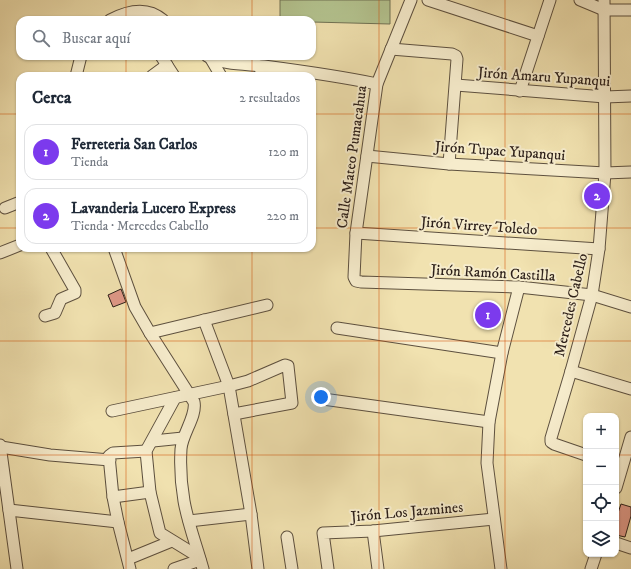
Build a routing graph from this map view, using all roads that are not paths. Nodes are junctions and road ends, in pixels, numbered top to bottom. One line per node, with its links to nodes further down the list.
1 (411, 0): 10 (street, Calle Mateo Pumacahua)
2 (428, 0): 9 (street)
3 (550, 0): 9 (street)
4 (580, 0): 5 (street)
5 (604, 5): 6 (street); 27 (street, Mercedes Cabello)
6 (631, 10)
7 (117, 16): 8 (street)
8 (149, 16)
9 (538, 36): 25 (street)
10 (391, 49): 23 (street, Calle Mateo Pumacahua); 24 (street)
11 (80, 60): 16 (street)
12 (164, 60): 17 (street); 18 (street)
13 (211, 60): 19 (street)
14 (222, 60): 15 (street)
15 (257, 65): 20 (street); 21 (street)
16 (77, 72)
17 (155, 72)
18 (172, 72)
19 (218, 72)
20 (263, 72)
21 (310, 72)
22 (316, 73): 23 (street)
23 (376, 84): 28 (street, Calle Mateo Pumacahua)
24 (456, 85): 25 (street, Jirón Amaru Yupanqui); 29 (street)
25 (520, 91): 27 (street, Jirón Amaru Yupanqui)
26 (631, 96): 27 (street, Jirón Amaru Yupanqui)
27 (605, 97): 31 (street, Mercedes Cabello)
28 (367, 156): 29 (street, Jirón Tupac Yupanqui); 34 (street, Calle Mateo Pumacahua)
29 (449, 164): 31 (street, Jirón Tupac Yupanqui)
30 (631, 172): 31 (street, Jirón Tupac Yupanqui)
31 (605, 173): 36 (street, Mercedes Cabello)
32 (16, 204): 33 (street)
33 (5, 208)
34 (356, 233): 36 (street, Jirón Virrey Toledo); 40 (street, Calle Mateo Pumacahua)
35 (16, 247): 39 (street)
36 (599, 250): 42 (street, Mercedes Cabello)
37 (53, 252): 45 (street)
38 (115, 252): 48 (street)
39 (0, 253)
40 (354, 276): 41 (street, Jirón Ramón Castilla)
41 (520, 287): 42 (street, Jirón Ramón Castilla); 49 (street)
42 (592, 295): 44 (street, Jirón Ramón Castilla); 50 (street, Mercedes Cabello)
43 (267, 305): 46 (street)
44 (631, 307)
45 (45, 316)
46 (204, 320): 48 (street); 51 (street)
47 (337, 328): 49 (street)
48 (150, 333): 53 (street)
49 (502, 353): 58 (street)
50 (571, 371): 52 (street); 64 (street, Mercedes Cabello)
51 (229, 386): 53 (street); 57 (street); 57 (street)
52 (631, 389)
53 (189, 395): 54 (street); 60 (street)
54 (175, 398): 56 (street); 61 (street)
55 (323, 399): 58 (street)
56 (112, 411)
57 (234, 414): 71 (street)
58 (489, 422): 72 (street)
59 (631, 437): 66 (street)
60 (183, 438): 61 (street); 73 (street)
61 (153, 441): 63 (street)
62 (0, 447): 65 (street); 70 (street)
63 (146, 451): 65 (street); 68 (street)
64 (583, 454)
65 (110, 460): 69 (street)
66 (623, 467): 67 (street)
67 (617, 485)
68 (150, 492): 69 (street); 77 (street)
69 (113, 497): 74 (street)
70 (9, 510): 74 (street); 83 (street)
71 (251, 514): 73 (street); 85 (street)
72 (494, 520): 75 (street, Jirón Los Jazmines); 89 (street)
73 (189, 521): 81 (street)
74 (118, 522): 82 (street)
75 (374, 531): 87 (street, Jirón Los Jazmines); 88 (street)
76 (287, 537): 86 (street)
77 (172, 541): 81 (street); 82 (street)
78 (619, 544): 79 (street)
79 (631, 548)
80 (595, 557): 90 (street)
81 (201, 562): 84 (street)
82 (129, 564)
83 (17, 569)
84 (174, 569)
85 (258, 569)
86 (292, 569)
87 (328, 569)
88 (378, 569)
89 (501, 569)
90 (591, 569)

